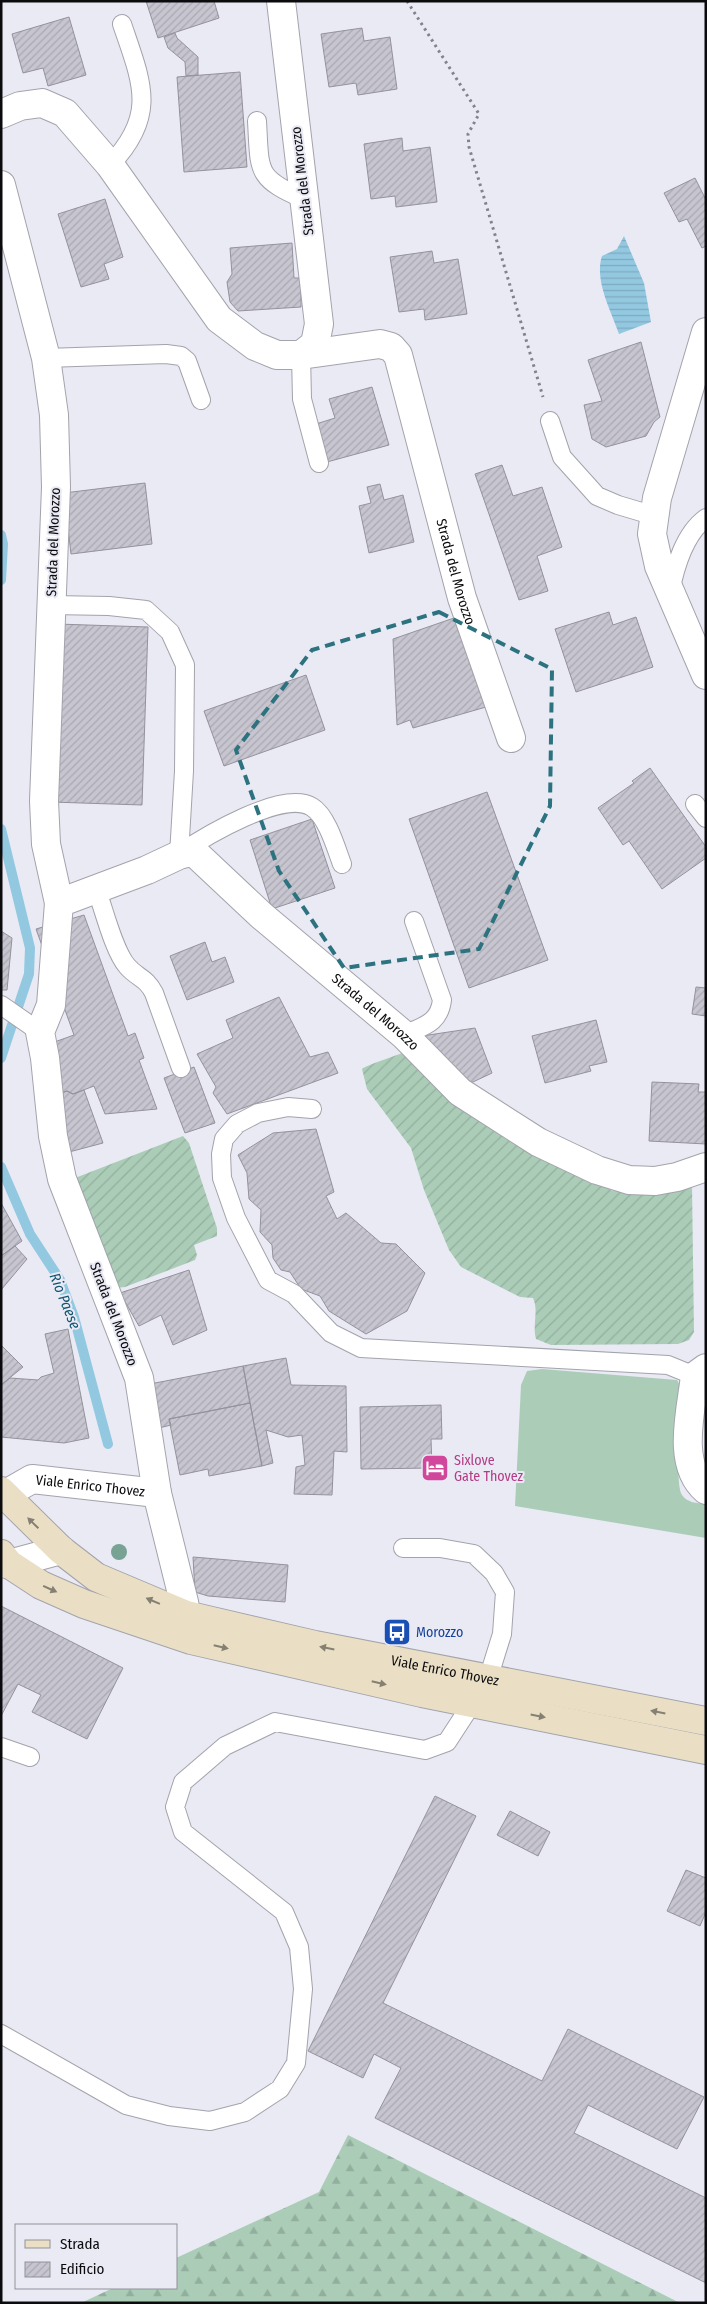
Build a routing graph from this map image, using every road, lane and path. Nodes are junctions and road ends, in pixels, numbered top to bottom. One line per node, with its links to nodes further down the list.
1 (281, 1): 8 (street, Strada del Morozzo)
2 (407, 1): 13 (path)
3 (122, 24): 6 (lane)
4 (1, 114): 6 (street, Strada del Morozzo)
5 (256, 121): 8 (lane)
6 (110, 165): 10 (street, Strada del Morozzo)
7 (1, 185): 11 (street, Strada del Morozzo)
8 (304, 199): 10 (street, Strada del Morozzo)
9 (706, 332): 15 (street)
10 (301, 355): 14 (lane); 20 (street, Strada del Morozzo)
11 (46, 358): 12 (lane); 18 (street, Strada del Morozzo)
12 (201, 400)
13 (550, 421): 15 (lane)
14 (318, 463)
15 (654, 516): 17 (street)
16 (706, 518): 17 (lane)
17 (670, 593): 19 (street)
18 (51, 605): 23 (lane); 26 (street, Strada del Morozzo)
19 (706, 675)
20 (511, 738)
21 (695, 804): 22 (lane)
22 (706, 818)
23 (179, 855): 24 (lane); 25 (street); 30 (street, Strada del Morozzo)
24 (342, 864)
25 (97, 891): 26 (street); 31 (lane)
26 (59, 903): 29 (street, Strada del Morozzo)
27 (414, 921): 30 (lane)
28 (1, 1005): 29 (lane)
29 (40, 1032): 37 (street, Strada del Morozzo)
30 (404, 1035): 33 (street, Strada del Morozzo)
31 (181, 1068)
32 (312, 1109): 34 (lane)
33 (706, 1167)
34 (700, 1372): 35 (street)
35 (706, 1490)
36 (3, 1493): 37 (street, Viale Enrico Thovez); 39 (street, Viale Enrico Thovez, one-way to 36)
37 (157, 1493): 41 (street, Viale Enrico Thovez)
38 (403, 1548): 42 (lane)
39 (61, 1550): 40 (street); 41 (street, Viale Enrico Thovez, one-way to 39)
40 (4, 1560): 41 (street, Viale Enrico Thovez, one-way to 41)
41 (189, 1628): 42 (street, Viale Enrico Thovez, one-way to 41); 43 (street, Viale Enrico Thovez, one-way to 43)
42 (488, 1679): 43 (lane); 44 (street, Viale Enrico Thovez, one-way to 42)
43 (473, 1703): 46 (street, Viale Enrico Thovez, one-way to 46); 48 (lane)
44 (706, 1721)
45 (1, 1747): 47 (lane)
46 (706, 1750)
47 (30, 1757)
48 (1, 2034)

